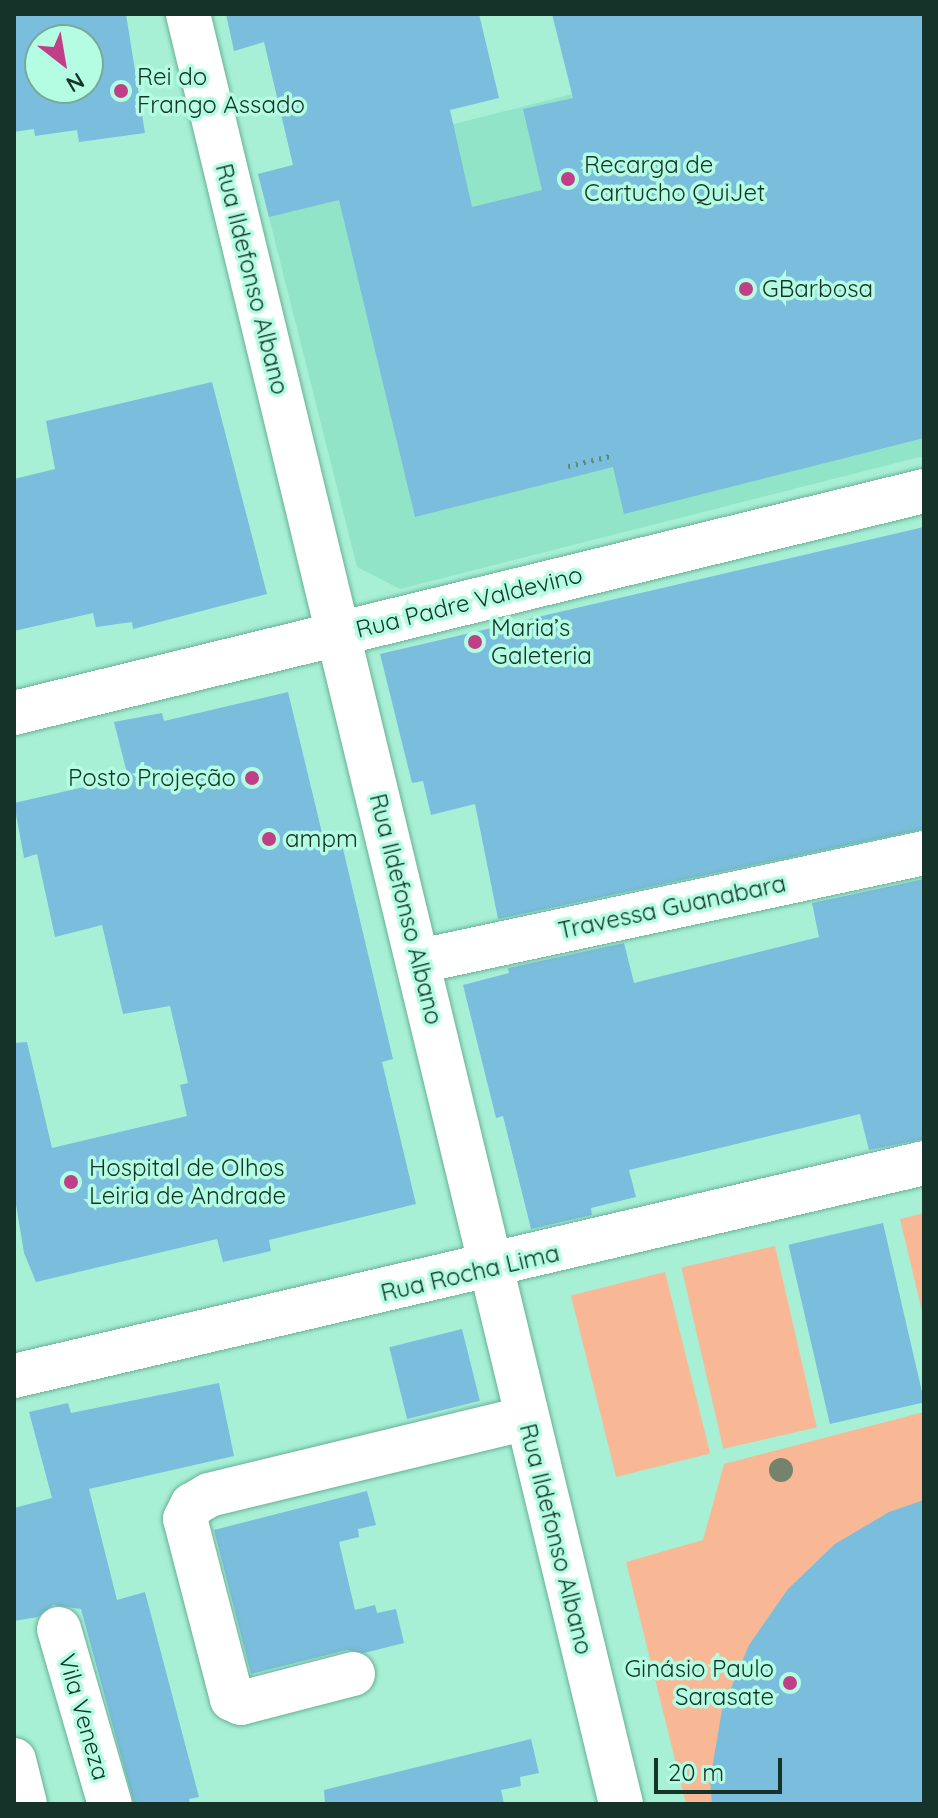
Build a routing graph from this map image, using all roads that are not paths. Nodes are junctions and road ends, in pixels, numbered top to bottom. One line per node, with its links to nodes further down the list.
1 (188, 14): 3 (street, Rua Ildefonso Albano)
2 (924, 491): 3 (street, Rua Padre Valdevino)
3 (338, 634): 4 (street, Rua Padre Valdevino); 6 (street, Rua Ildefonso Albano)
4 (14, 713)
5 (924, 853): 6 (street, Travessa Guanabara)
6 (420, 961): 8 (street, Rua Ildefonso Albano)
7 (924, 1163): 8 (street, Rua Rocha Lima)
8 (491, 1269): 9 (street, Rua Rocha Lima); 10 (street, Rua Ildefonso Albano)
9 (14, 1376)
10 (527, 1418): 12 (street); 16 (street, Rua Ildefonso Albano)
11 (59, 1629): 15 (street, Vila Veneza)
12 (353, 1674)
13 (14, 1760): 14 (street)
14 (25, 1804)
15 (110, 1804)
16 (621, 1804)

